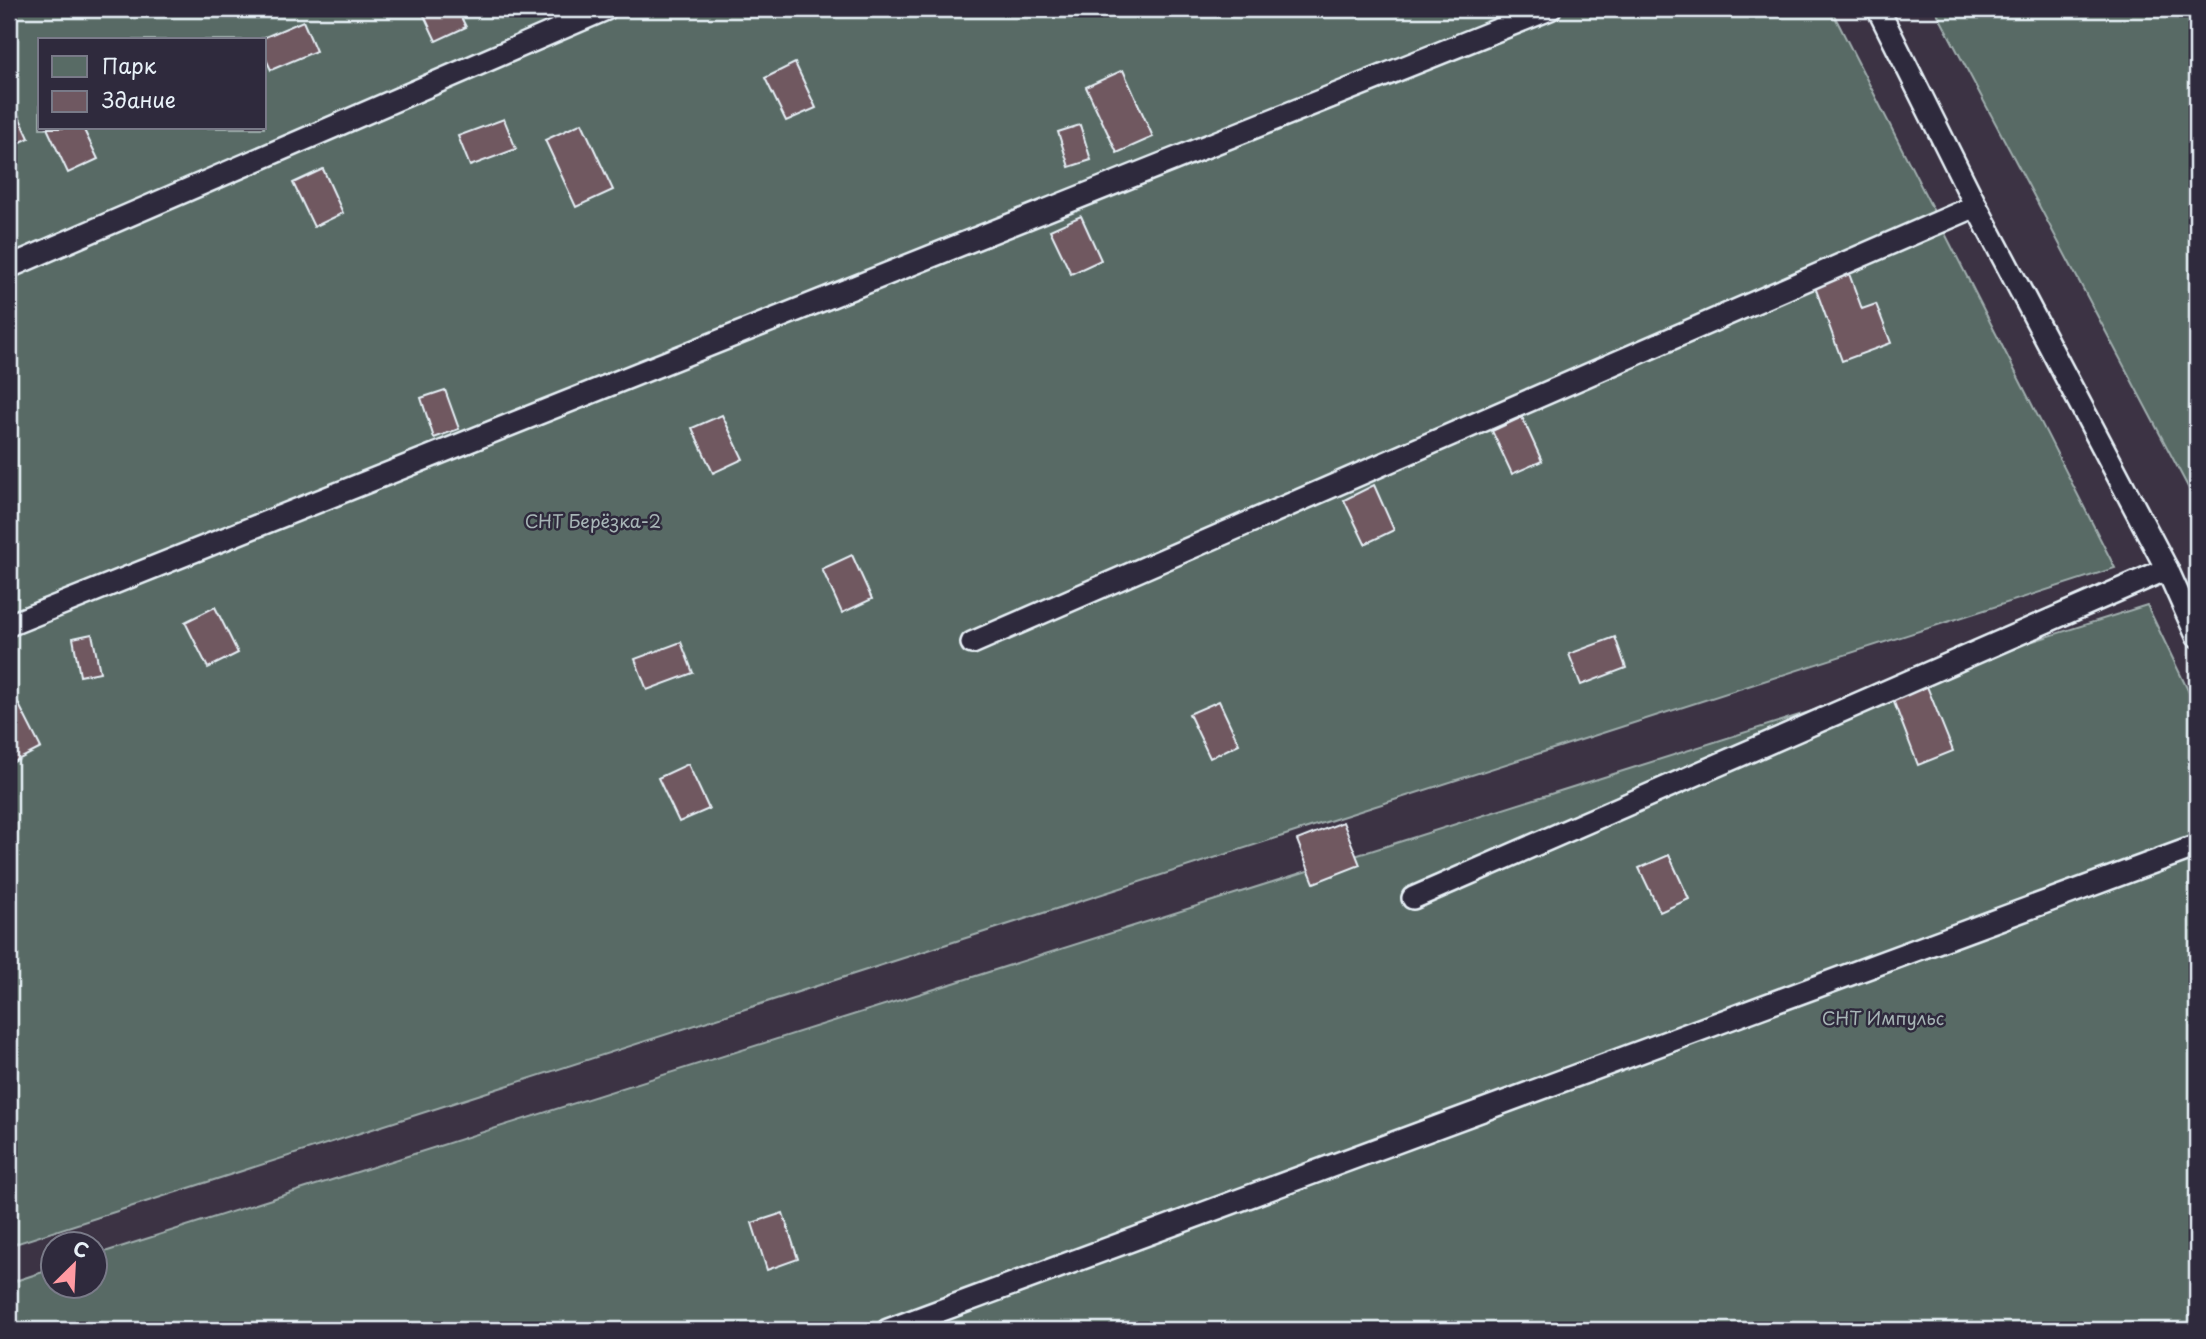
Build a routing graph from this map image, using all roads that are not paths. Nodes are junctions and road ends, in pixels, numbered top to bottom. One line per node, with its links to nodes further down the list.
1 (606, 9): 5 (lane)
2 (1550, 9): 7 (lane)
3 (1878, 9): 4 (lane)
4 (1976, 206): 6 (lane); 9 (lane)
5 (9, 267)
6 (2167, 569): 8 (lane); 11 (lane)
7 (9, 625)
8 (2197, 636)
9 (972, 643)
10 (2197, 846): 12 (lane)
11 (1413, 898)
12 (888, 1330)

